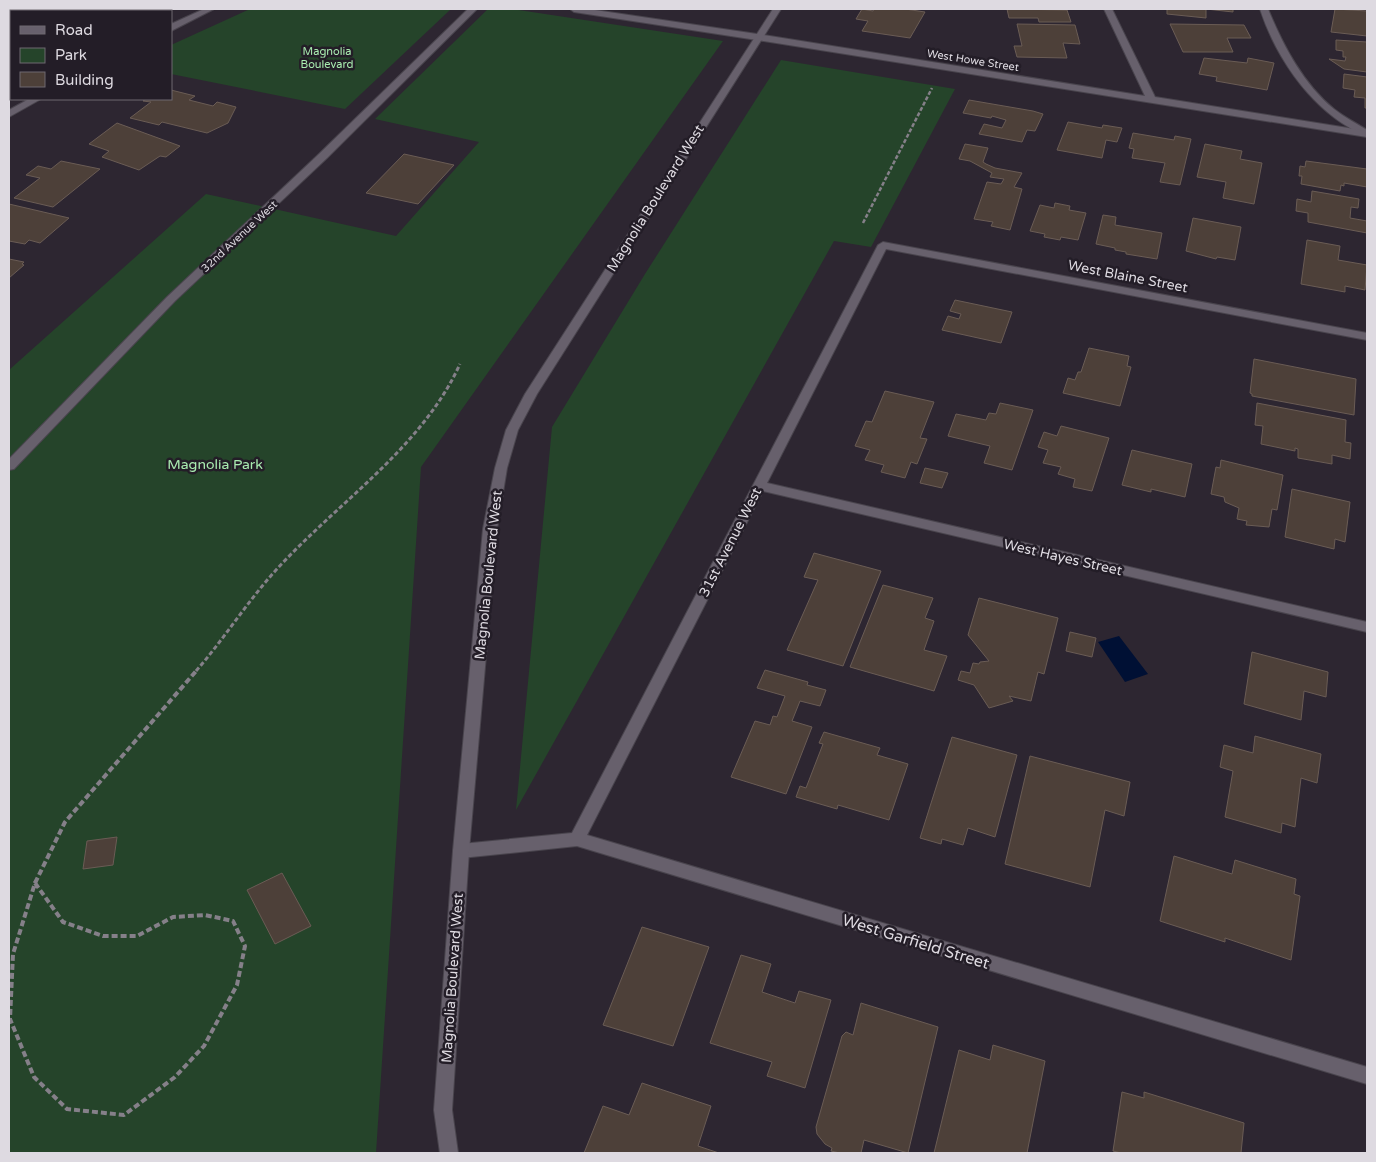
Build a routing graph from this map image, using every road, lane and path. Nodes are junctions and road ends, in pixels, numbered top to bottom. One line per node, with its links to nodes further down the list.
1 (210, 9): 7 (street)
2 (473, 9): 18 (street, 32nd Avenue West)
3 (574, 9): 8 (street, West Howe Street)
4 (777, 9): 8 (street, Magnolia Boulevard West)
5 (1108, 9): 10 (street)
6 (1264, 9): 13 (street)
7 (172, 28)
8 (757, 37): 10 (street, West Howe Street); 22 (street, Magnolia Boulevard West)
9 (933, 85): 14 (path)
10 (1151, 99): 13 (street, West Howe Street)
11 (34, 100): 12 (street)
12 (9, 114)
13 (1367, 134)
14 (863, 223)
15 (883, 245): 16 (street, West Blaine Street); 19 (street, 31st Avenue West)
16 (1367, 337)
17 (460, 364): 23 (path)
18 (9, 466)
19 (759, 486): 20 (street, West Hayes Street); 21 (street, 31st Avenue West)
20 (1367, 627)
21 (577, 839): 22 (street, West Garfield Street); 24 (street, West Garfield Street)
22 (461, 850): 25 (street, Magnolia Boulevard West)
23 (35, 883): 23 (path)
24 (1367, 1076)
25 (449, 1153)

